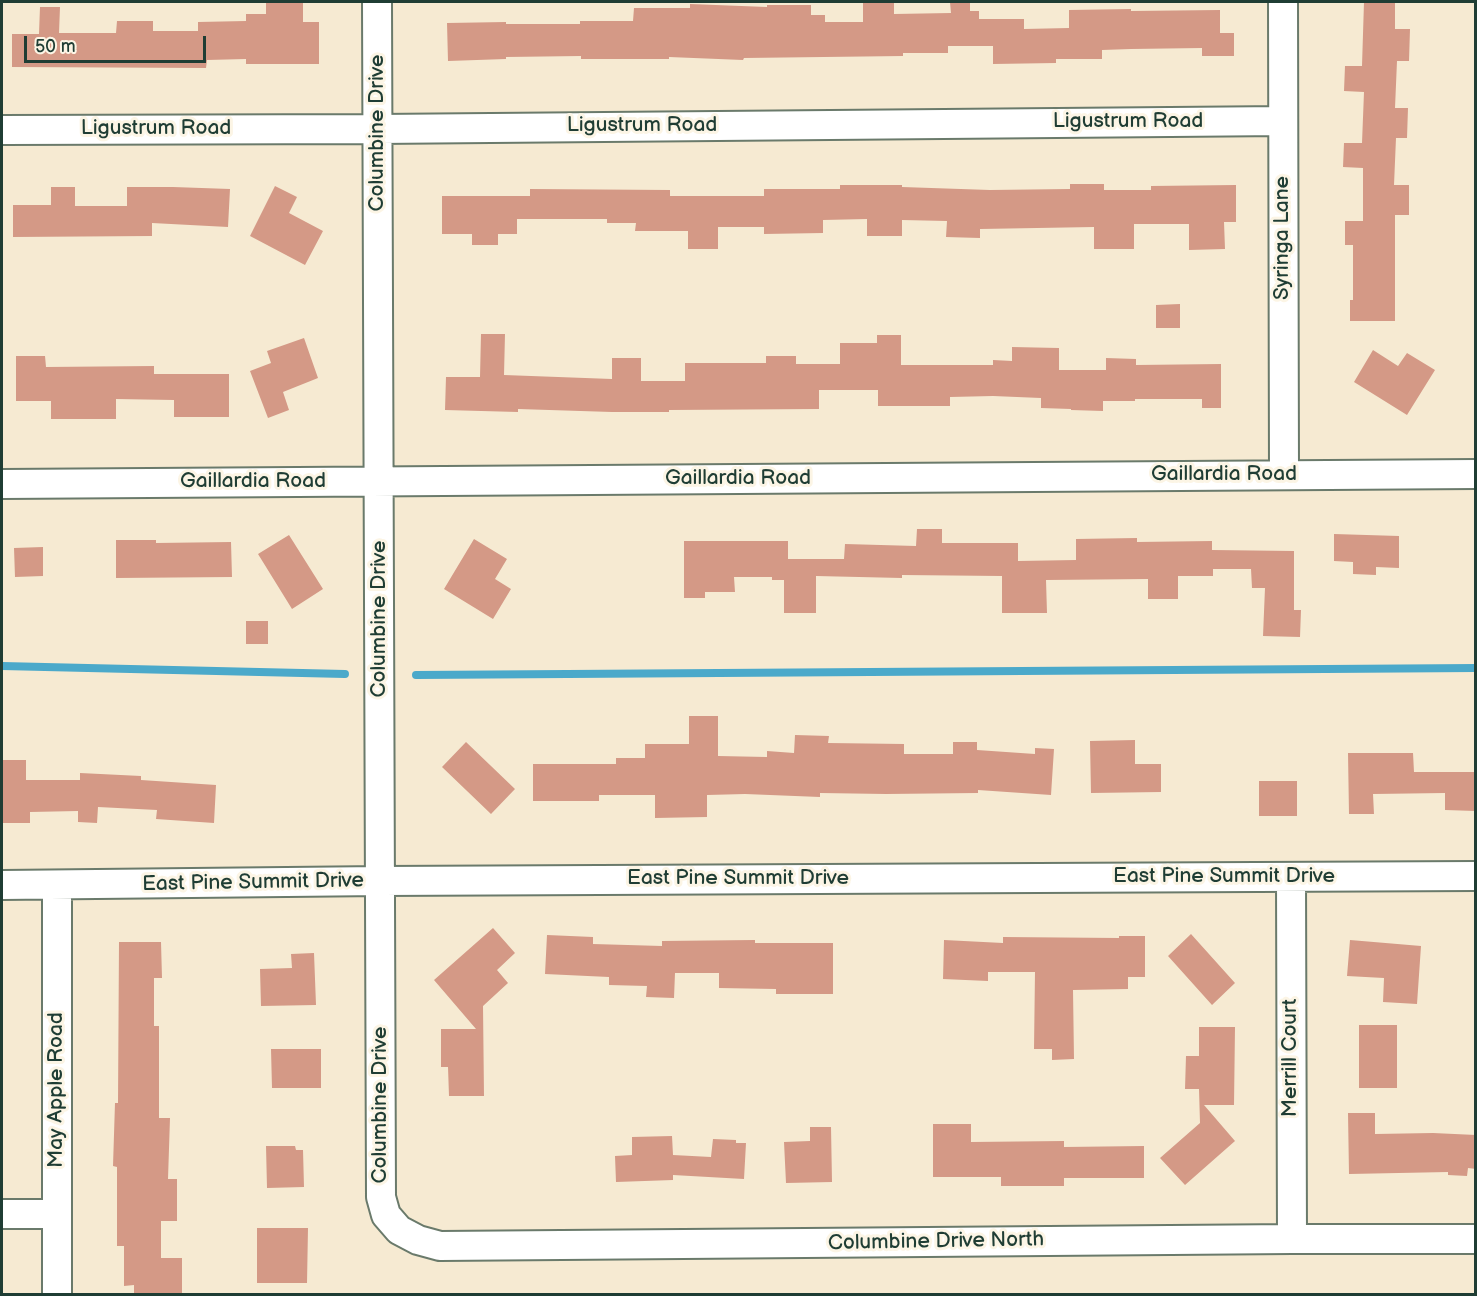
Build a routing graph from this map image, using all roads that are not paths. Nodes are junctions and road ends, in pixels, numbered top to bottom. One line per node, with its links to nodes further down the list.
1 (377, 2): 4 (street, Columbine Drive)
2 (1282, 2): 3 (street, Syringa Lane)
3 (1283, 121): 4 (street, Ligustrum Road); 7 (street, Syringa Lane)
4 (378, 129): 5 (street, Ligustrum Road); 8 (street, Columbine Drive)
5 (2, 130)
6 (1476, 474): 7 (street, Gaillardia Road)
7 (1284, 475): 8 (street, Gaillardia Road)
8 (380, 481): 9 (street, Gaillardia Road); 12 (street, Columbine Drive)
9 (2, 484)
10 (1476, 876): 11 (street, East Pine Summit Drive)
11 (1291, 877): 12 (street, East Pine Summit Drive); 18 (street, Merrill Court)
12 (381, 881): 14 (street, East Pine Summit Drive); 17 (street, Columbine Drive)
13 (2, 885): 14 (street, East Pine Summit Drive)
14 (57, 885): 16 (street, May Apple Road)
15 (2, 1214): 16 (street)
16 (57, 1214): 20 (street, May Apple Road)
17 (399, 1230): 18 (street, Columbine Drive North)
18 (1292, 1239): 19 (street, Columbine Drive North)
19 (1476, 1239)
20 (57, 1294)

